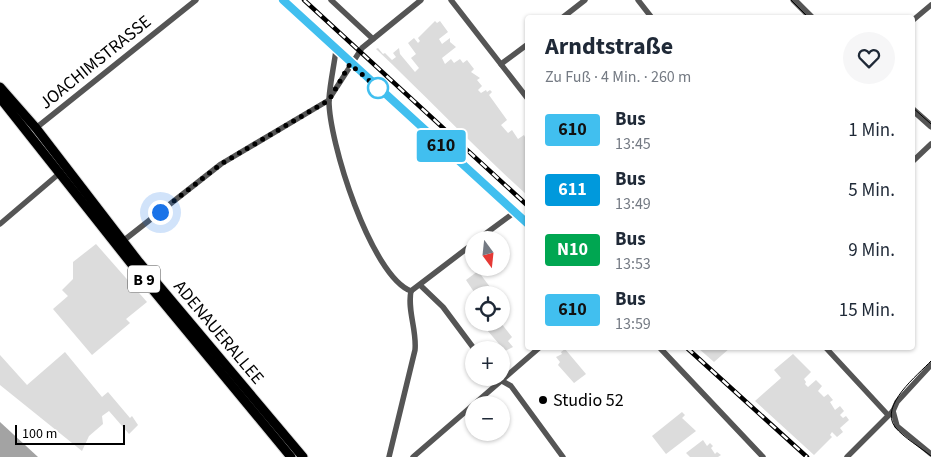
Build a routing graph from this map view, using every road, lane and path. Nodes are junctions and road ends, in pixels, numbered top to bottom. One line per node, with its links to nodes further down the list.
1 (196, 0): 25 (street, JOACHIMSTRASSE)
2 (282, 0): 16 (street)
3 (331, 0): 14 (street)
4 (422, 0): 14 (street)
5 (451, 0): 18 (street)
6 (585, 0): 10 (street)
7 (638, 0): 11 (street)
8 (794, 0): 12 (street)
9 (931, 4): 13 (street)
10 (566, 15)
11 (650, 15)
12 (809, 15)
13 (915, 18)
14 (373, 38): 17 (street)
15 (525, 46): 18 (street)
16 (336, 50): 17 (street); 22 (street)
17 (350, 64): 22 (street); 30 (street)
18 (501, 64): 20 (street)
19 (0, 86): 25 (main road, ADENAUERALLEE / B 9)
20 (525, 96)
21 (0, 98): 29 (main road, ADENAUERALLEE / B 9)
22 (329, 100): 34 (street); 37 (street)
23 (915, 112): 24 (street)
24 (931, 126)
25 (36, 128): 28 (main road, ADENAUERALLEE / B 9)
26 (931, 144): 27 (street)
27 (915, 159)
28 (66, 168): 29 (street); 34 (main road, ADENAUERALLEE / B 9)
29 (58, 174): 32 (street); 48 (main road, ADENAUERALLEE / B 9)
30 (515, 212): 31 (street); 33 (street)
31 (525, 221)
32 (0, 224)
33 (489, 231)
34 (123, 241): 49 (main road, ADENAUERALLEE / B 9)
35 (465, 250): 36 (street)
36 (420, 285): 37 (street); 38 (street)
37 (411, 291): 50 (street)
38 (468, 341)
39 (536, 350): 43 (street)
40 (662, 350): 53 (street)
41 (828, 350): 46 (street)
42 (931, 365): 46 (street)
43 (510, 370)
44 (510, 385): 52 (street)
45 (491, 386): 51 (street)
46 (891, 413): 47 (street); 54 (street)
47 (931, 454)
48 (292, 457)
49 (303, 457)
50 (390, 457)
51 (413, 457)
52 (563, 457)
53 (763, 457)
54 (846, 457)

